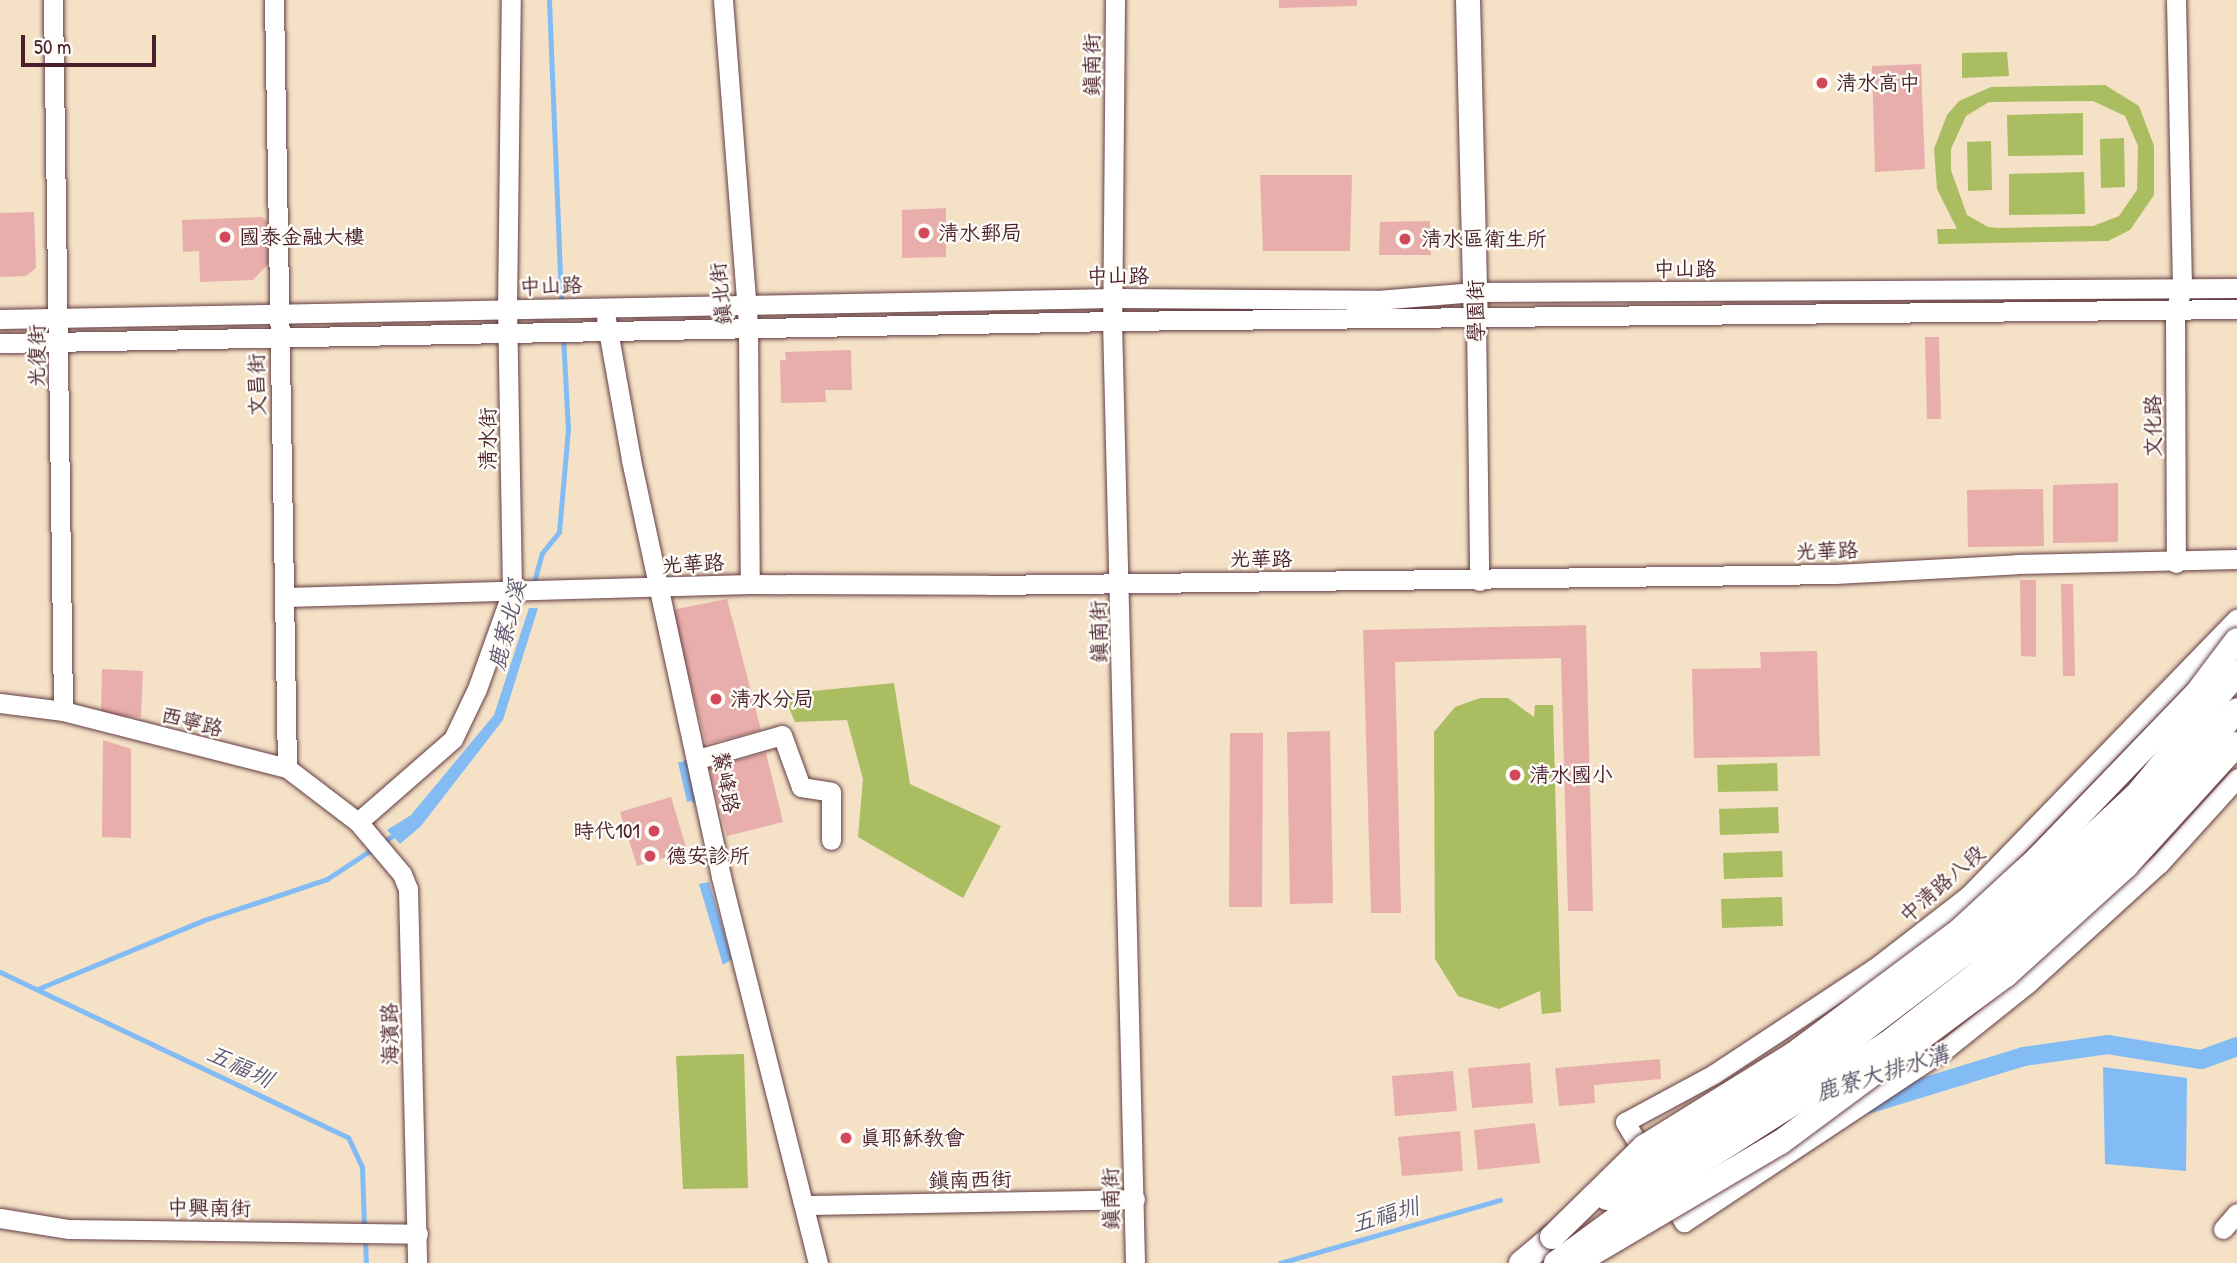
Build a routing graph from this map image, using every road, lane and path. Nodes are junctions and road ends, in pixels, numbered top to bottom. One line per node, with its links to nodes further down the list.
1 (53, 0): 19 (street, 光復街)
2 (274, 0): 17 (street, 文昌街)
3 (511, 0): 16 (street, 清水街)
4 (723, 0): 12 (street, 鎮北街)
5 (1115, 0): 11 (street, 鎮南街)
6 (1468, 0): 10 (main road, 學園街)
7 (2176, 0): 9 (street)
8 (2237, 288): 9 (street, 中山路)
9 (2182, 290): 10 (street, 中山路); 14 (street, 文化路)
10 (1475, 292): 11 (street, 中山路); 18 (main road, 學園街)
11 (1114, 298): 12 (street, 中山路); 21 (street, 鎮南街)
12 (744, 305): 13 (street, 中山路); 22 (street, 鎮北街)
13 (606, 307): 16 (street, 中山路); 23 (street, 鰲峰路)
14 (2175, 309): 15 (street); 18 (street); 29 (street, 文化路)
15 (2237, 309)
16 (507, 310): 17 (street, 中山路); 24 (street, 清水街)
17 (279, 313): 19 (street, 中山路); 25 (street, 文昌街)
18 (1476, 317): 21 (street); 30 (street, 學園街)
19 (60, 318): 20 (street, 中山路); 26 (street, 光復街)
20 (0, 319)
21 (1112, 321): 22 (street); 31 (street, 鎮南街)
22 (748, 327): 23 (street); 32 (street, 鎮北街)
23 (606, 331): 24 (street); 33 (street, 鰲峰路)
24 (510, 334): 25 (street); 34 (street, 清水街)
25 (279, 337): 26 (street); 35 (street, 文昌街)
26 (59, 343): 27 (street); 41 (street, 光復街)
27 (0, 344)
28 (2237, 559): 29 (street, 光華路)
29 (2176, 563): 30 (street, 光華路)
30 (1479, 581): 31 (street, 光華路)
31 (1121, 583): 32 (street, 光華路); 48 (street, 鎮南街)
32 (750, 584): 33 (street, 光華路)
33 (660, 589): 34 (street, 光華路); 43 (street, 鰲峰路)
34 (512, 591): 35 (street, 光華路); 46 (street, 清水街)
35 (285, 597): 44 (street, 文昌街)
36 (2237, 618): 45 (street, 中清路八段)
37 (2237, 640): 54 (main road, bridge)
38 (2237, 673): 54 (main road, bridge)
39 (0, 704): 41 (street, 西寧路)
40 (2237, 709): 59 (main road, bridge)
41 (63, 712): 44 (street, 西寧路)
42 (2237, 744): 60 (main road, bridge)
43 (698, 758): 47 (street); 49 (street, 鰲峰路)
44 (287, 768): 46 (street, 西寧路)
45 (2237, 778)
46 (358, 822): 53 (street, 海濱路)
47 (831, 840)
48 (1135, 1199): 49 (street, 鎮南西街); 57 (street, 鎮南街)
49 (805, 1205): 56 (street, 鰲峰路)
50 (2237, 1213): 52 (street)
51 (0, 1218): 53 (street, 中興南街)
52 (2223, 1229)
53 (418, 1234): 55 (street, 海濱路)
54 (1552, 1237): 58 (main road)
55 (417, 1263)
56 (818, 1263)
57 (1135, 1263)
58 (1521, 1263)
59 (1556, 1263)
60 (1576, 1263)

